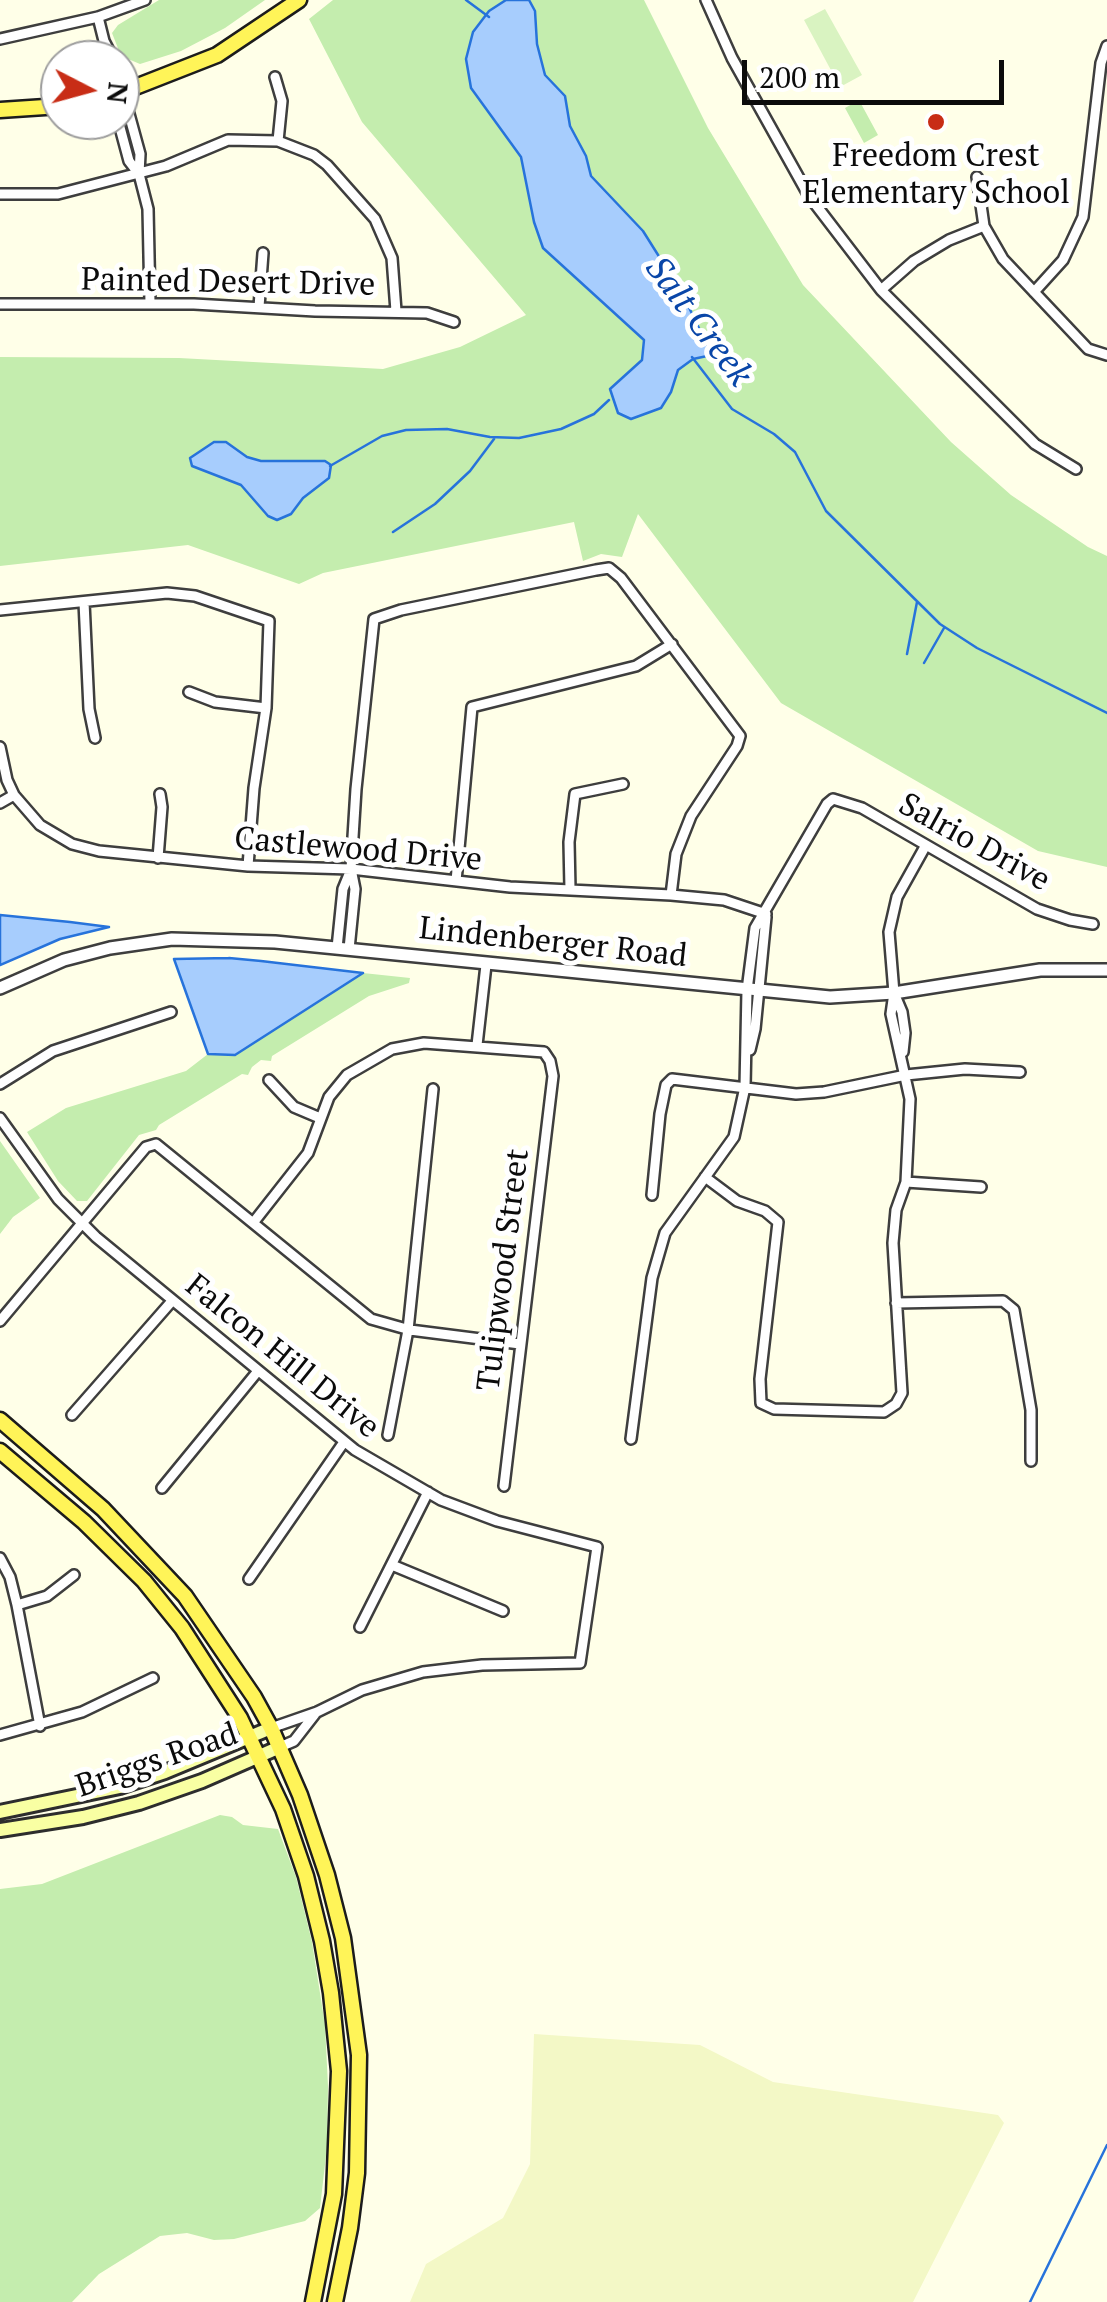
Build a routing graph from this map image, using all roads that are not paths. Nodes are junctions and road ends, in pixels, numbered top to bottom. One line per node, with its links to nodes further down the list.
1 (145, 0): 4 (street)
2 (299, 0): 9 (main road)
3 (706, 0): 20 (street)
4 (98, 17): 5 (street); 6 (street)
5 (0, 40)
6 (104, 40)
7 (1107, 46): 21 (street)
8 (275, 77): 14 (street)
9 (140, 82)
10 (40, 107): 11 (main road)
11 (0, 110)
12 (124, 140): 15 (street)
13 (136, 140): 15 (street)
14 (278, 140): 15 (street); 25 (street)
15 (139, 174): 17 (street); 22 (street)
16 (977, 177): 18 (street)
17 (0, 194)
18 (984, 226): 20 (street); 21 (street)
19 (263, 253): 24 (street)
20 (882, 290): 28 (street)
21 (1034, 292): 27 (street)
22 (150, 303): 23 (street, Painted Desert Drive); 24 (street, Painted Desert Drive)
23 (0, 304)
24 (259, 307): 25 (street, Painted Desert Drive)
25 (396, 312): 26 (street, Painted Desert Drive)
26 (454, 322)
27 (1107, 355)
28 (1076, 469)
29 (84, 602): 30 (street); 33 (street); 34 (street)
30 (0, 610)
31 (672, 644): 43 (street); 44 (street); 46 (street)
32 (189, 692): 33 (street)
33 (266, 708): 42 (street)
34 (95, 738)
35 (0, 747): 38 (street, Castlewood Drive)
36 (622, 784): 45 (street)
37 (160, 794): 41 (street)
38 (14, 795): 39 (street); 41 (street, Castlewood Drive)
39 (0, 803)
40 (926, 845): 47 (street, Salrio Drive); 48 (street, Salrio Drive); 54 (street)
41 (158, 858): 42 (street, Castlewood Drive)
42 (248, 866): 43 (street, Castlewood Drive)
43 (351, 869): 44 (street, Castlewood Drive); 49 (street)
44 (456, 881): 45 (street, Castlewood Drive)
45 (570, 889): 46 (street, Castlewood Drive)
46 (671, 895): 47 (street, Castlewood Drive)
47 (766, 914): 53 (street)
48 (1094, 924)
49 (343, 949): 50 (street, Lindenberger Road); 52 (street, Lindenberger Road)
50 (486, 965): 53 (street, Lindenberger Road); 56 (street)
51 (1107, 970): 54 (street, Lindenberger Road)
52 (0, 988)
53 (752, 990): 54 (street, Lindenberger Road); 61 (street)
54 (894, 992): 58 (street)
55 (171, 1012): 60 (street)
56 (477, 1044): 64 (street); 75 (street, Tulipwood Street)
57 (1020, 1072): 58 (street)
58 (906, 1074): 61 (street); 66 (street)
59 (269, 1080): 64 (street)
60 (0, 1084)
61 (745, 1087): 65 (street); 68 (street)
62 (434, 1088): 74 (street)
63 (0, 1118): 69 (street, Falcon Hill Drive)
64 (320, 1118): 70 (street)
65 (705, 1177): 72 (street); 80 (street)
66 (906, 1182): 67 (street); 72 (street)
67 (981, 1187)
68 (652, 1195)
69 (82, 1223): 70 (street); 71 (street, Falcon Hill Drive); 73 (street)
70 (253, 1223): 74 (street)
71 (172, 1301): 76 (street, Falcon Hill Drive); 77 (street)
72 (896, 1303): 83 (street)
73 (0, 1321)
74 (408, 1330): 75 (street); 79 (street)
75 (520, 1344): 84 (street, Tulipwood Street)
76 (258, 1372): 81 (street, Falcon Hill Drive); 85 (street)
77 (72, 1414)
78 (0, 1420): 98 (main road)
79 (388, 1435)
80 (631, 1440)
81 (344, 1442): 86 (street, Falcon Hill Drive); 90 (street)
82 (0, 1451): 100 (main road)
83 (1031, 1461)
84 (504, 1486)
85 (162, 1488)
86 (428, 1492): 88 (street); 94 (street, Falcon Hill Drive)
87 (0, 1558): 91 (street)
88 (392, 1565): 92 (street); 93 (street)
89 (74, 1576): 91 (street)
90 (250, 1579)
91 (18, 1605): 97 (street)
92 (503, 1610)
93 (360, 1628)
94 (580, 1663): 96 (street, Briggs Road)
95 (153, 1678): 97 (street)
96 (316, 1712): 98 (street, Briggs Road); 101 (street, Briggs Road)
97 (40, 1726): 99 (street)
98 (272, 1728): 100 (main road, Briggs Road); 101 (main road)
99 (0, 1735)
100 (251, 1737): 102 (main road); 103 (main road, Briggs Road)
101 (280, 1748): 102 (main road, Briggs Road); 106 (main road)
102 (259, 1755): 104 (main road, Briggs Road); 105 (main road)
103 (0, 1812)
104 (0, 1830)
105 (313, 2302)
106 (335, 2302)

